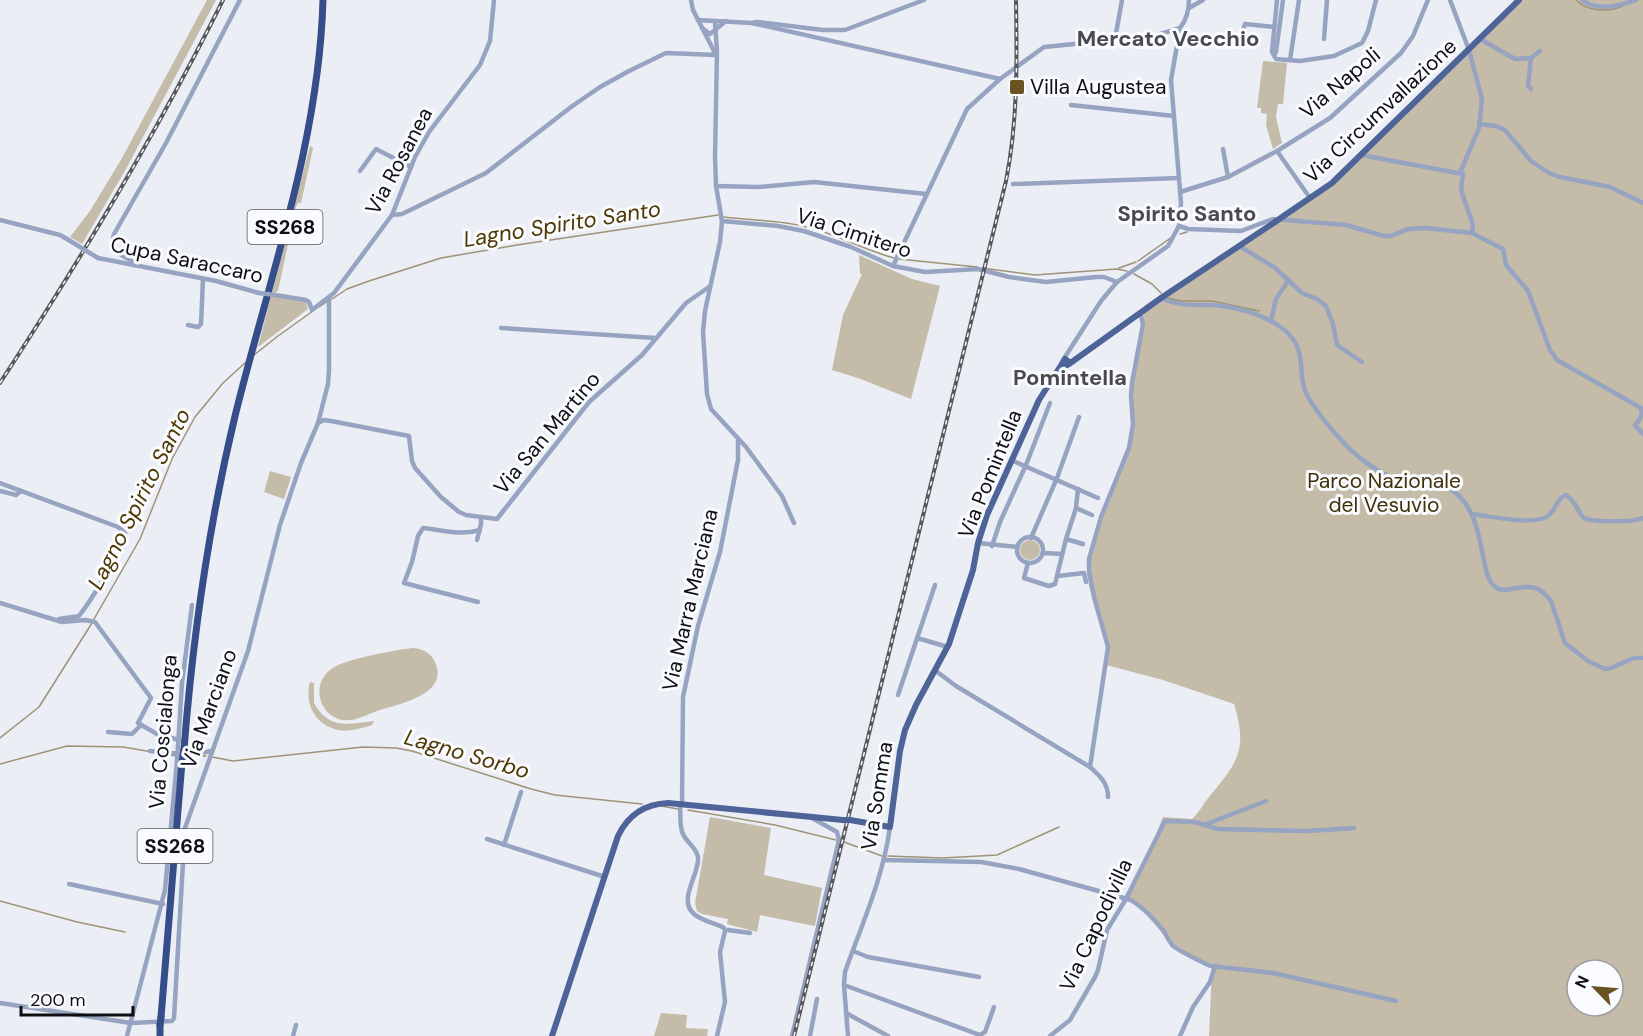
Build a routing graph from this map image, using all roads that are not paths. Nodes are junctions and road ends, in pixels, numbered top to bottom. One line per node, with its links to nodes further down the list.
1 (240, 0): 63 (street)
2 (323, 0): 124 (highway, SS268)
3 (494, 0): 46 (street, Via Rosanea)
4 (691, 0): 20 (street)
5 (924, 0): 23 (street)
6 (1122, 0): 28 (street)
7 (1190, 0): 19 (street)
8 (1203, 0): 19 (street)
9 (1277, 0): 24 (street)
10 (1282, 0): 35 (street)
11 (1299, 0): 37 (street)
12 (1327, 0): 30 (street)
13 (1376, 0): 37 (street)
14 (1428, 0): 44 (street, Via Napoli)
15 (1450, 0): 32 (street)
16 (1520, 0): 31 (main road, Via Circumvallazione)
17 (1582, 0): 18 (street)
18 (1636, 0)
19 (1189, 8): 26 (street)
20 (698, 21): 21 (street); 25 (street)
21 (715, 21): 22 (street); 27 (street)
22 (726, 21): 23 (street); 27 (street)
23 (752, 23): 38 (street)
24 (1274, 27): 29 (street); 35 (street)
25 (702, 28): 27 (street); 34 (street)
26 (1180, 28): 28 (street); 41 (street)
27 (716, 30): 34 (street)
28 (1115, 39): 38 (street)
29 (1240, 39)
30 (1324, 39)
31 (1480, 39): 32 (main road, Via Circumvallazione); 36 (street)
32 (1469, 50): 42 (street); 45 (main road, Via Circumvallazione)
33 (1539, 51): 36 (street)
34 (716, 55): 52 (street); 57 (street)
35 (1274, 55): 37 (street)
36 (1531, 58): 39 (street)
37 (1290, 60)
38 (1000, 79): 54 (street)
39 (1531, 90)
40 (1071, 105): 41 (street)
41 (1174, 116): 50 (street)
42 (1479, 124): 48 (street); 56 (street)
43 (1223, 148): 49 (street)
44 (1277, 152): 49 (street, Via Napoli); 55 (street)
45 (1360, 155): 48 (street); 55 (main road, Via Circumvallazione)
46 (411, 167): 47 (street); 57 (street, Via Rosanea)
47 (360, 171)
48 (1460, 173): 61 (street)
49 (1228, 177): 53 (street, Via Napoli)
50 (1179, 178): 51 (street); 53 (street)
51 (1013, 184)
52 (716, 186): 54 (street); 59 (street)
53 (1180, 192): 60 (street)
54 (926, 194): 64 (street)
55 (1310, 198): 62 (main road, Via Circumvallazione, bridge)
56 (1643, 203)
57 (392, 215): 70 (street, Via Rosanea)
58 (0, 220): 63 (street, Cupa Saraccaro, bridge)
59 (722, 221): 64 (street, Via Cimitero); 68 (street)
60 (1179, 226): 61 (street); 67 (street, Via Pomintella)
61 (1472, 233): 81 (street)
62 (1239, 246): 66 (street); 69 (main road, Via Circumvallazione)
63 (133, 265): 65 (street, Cupa Saraccaro)
64 (893, 266): 67 (street, Via Cimitero)
65 (203, 279): 70 (street, Cupa Saraccaro, bridge); 73 (street)
66 (1288, 281): 72 (street); 77 (street)
67 (1117, 282): 76 (street, Via Pomintella)
68 (709, 287): 75 (street, Via San Martino); 82 (street)
69 (1161, 298): 71 (main road, Via Circumvallazione); 72 (street)
70 (329, 299): 80 (street, Via Marciano)
71 (1140, 313): 76 (main road, Via Circumvallazione); 129 (street)
72 (1271, 321): 92 (street)
73 (188, 325)
74 (501, 328): 75 (street)
75 (655, 338): 94 (street, Via San Martino)
76 (1066, 362): 83 (main road, Via Pomintella)
77 (1362, 362)
78 (1050, 403): 84 (street)
79 (1079, 417): 85 (street)
80 (318, 423): 94 (street, Via San Martino); 126 (street, Via Marciano)
81 (1643, 434)
82 (738, 440): 96 (street); 133 (street, Via Marra Marciana)
83 (1011, 460): 84 (street); 101 (main road, Via Pomintella)
84 (1026, 465): 85 (street); 103 (street)
85 (1057, 478): 87 (street); 98 (street)
86 (0, 483): 89 (street)
87 (1078, 489): 90 (street); 91 (street)
88 (0, 491): 89 (street)
89 (21, 491): 115 (street)
90 (1098, 498)
91 (1076, 508): 93 (street); 99 (street)
92 (1472, 514): 95 (street); 118 (street)
93 (1092, 515)
94 (481, 517): 97 (street)
95 (1643, 518)
96 (794, 523)
97 (480, 530): 100 (street); 112 (street)
98 (1031, 538): 104 (street); 105 (street)
99 (1066, 539): 102 (street); 106 (street)
100 (477, 540)
101 (978, 543): 103 (street); 108 (main road, Via Pomintella)
102 (1083, 544)
103 (992, 546): 104 (street)
104 (1018, 547): 107 (street)
105 (1042, 553): 106 (street); 107 (street)
106 (1062, 554): 109 (street)
107 (1028, 563): 109 (street)
108 (973, 570): 117 (main road, Via Somma)
109 (1058, 576): 110 (street)
110 (1086, 582)
111 (935, 585): 116 (street)
112 (478, 602)
113 (0, 603): 115 (street)
114 (192, 605): 123 (street, Via Coscialonga)
115 (56, 619): 121 (street)
116 (917, 638): 117 (street); 120 (street)
117 (948, 647): 119 (main road, Via Somma)
118 (1643, 658)
119 (936, 671): 129 (street); 136 (main road, Via Somma)
120 (898, 695)
121 (141, 725): 122 (street); 123 (street)
122 (108, 732)
123 (176, 739): 124 (street, Via Coscialonga); 127 (street)
124 (181, 747): 128 (highway, SS268, bridge)
125 (150, 751): 127 (street)
126 (211, 751): 127 (street); 156 (street, Via Marciano)
127 (172, 753)
128 (180, 762): 144 (street, Via Coscialonga); 158 (highway, SS268)
129 (1090, 767): 131 (street)
130 (521, 792): 139 (street)
131 (1108, 797)
132 (1266, 801): 135 (street)
133 (682, 804): 134 (main road); 141 (main road); 145 (street)
134 (810, 816): 136 (main road); 163 (street)
135 (1204, 825): 137 (street); 143 (street, Via Capodivilla)
136 (890, 826): 140 (street, Via Somma)
137 (1354, 828)
138 (487, 839): 139 (street)
139 (504, 844): 141 (street)
140 (884, 860): 143 (street); 147 (street, Via Somma)
141 (605, 877): 161 (main road)
142 (69, 884): 144 (street)
143 (1126, 899): 148 (street); 167 (street, Via Capodivilla)
144 (163, 904): 156 (street, Via Coscialonga)
145 (726, 930): 146 (street); 162 (street)
146 (750, 933)
147 (853, 951): 149 (street); 150 (street, Via Somma)
148 (1215, 966): 152 (street); 168 (street)
149 (979, 977)
150 (844, 985): 154 (street); 155 (street, Via Somma)
151 (818, 999): 164 (street)
152 (1396, 1001)
153 (0, 1003): 156 (street)
154 (994, 1006)
155 (845, 1013): 165 (street, Via Somma); 166 (street)
156 (131, 1023): 159 (street, Via Coscialonga)
157 (296, 1025): 160 (street)
158 (160, 1029)
159 (126, 1036)
160 (292, 1036)
161 (552, 1036)
162 (717, 1036)
163 (792, 1036)
164 (810, 1036)
165 (848, 1036)
166 (888, 1036)
167 (1050, 1036)
168 (1180, 1036)

